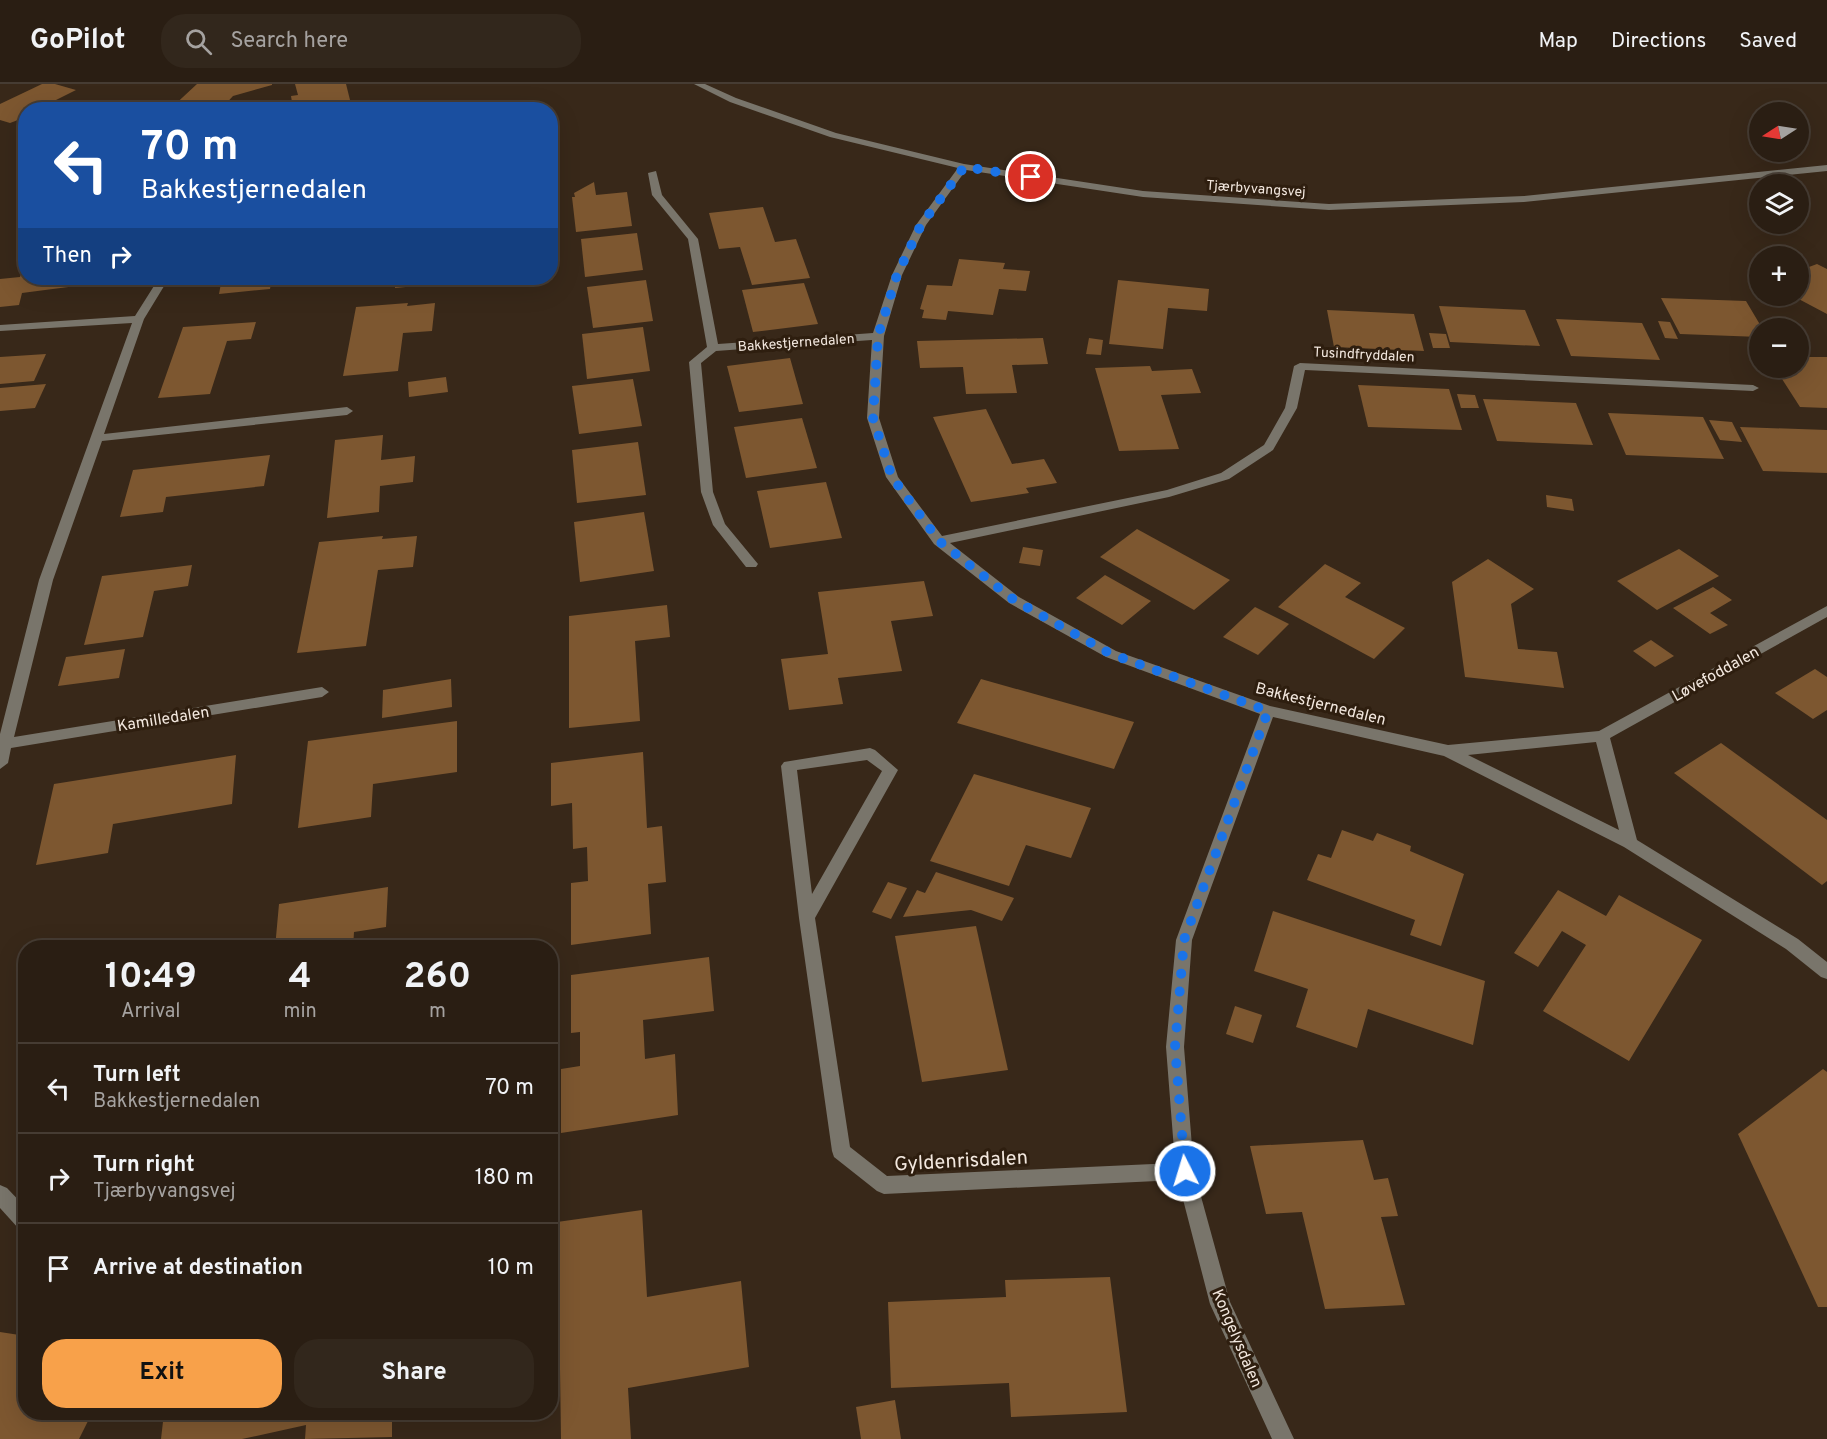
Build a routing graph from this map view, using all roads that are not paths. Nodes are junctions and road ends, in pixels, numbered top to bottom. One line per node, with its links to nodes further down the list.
1 (698, 84): 2 (street, Tjærbyvangsvej)
2 (964, 167): 3 (street, Tjærbyvangsvej); 8 (street, Bakkestjernedalen)
3 (1827, 168)
4 (652, 173): 9 (street, Bakkestjernedalen)
5 (160, 285): 6 (street)
6 (139, 319): 7 (street); 12 (street)
7 (0, 328)
8 (878, 336): 9 (street, Bakkestjernedalen); 13 (street, Bakkestjernedalen)
9 (713, 348): 14 (street, Bakkestjernedalen)
10 (1753, 388): 13 (street, Tusindfryddalen)
11 (347, 411): 12 (street)
12 (97, 438): 19 (street)
13 (939, 541): 17 (street, Bakkestjernedalen)
14 (751, 564)
15 (1827, 611): 18 (street, Løvefoddalen)
16 (322, 692): 19 (street, Kamilledalen)
17 (1268, 711): 20 (street, Bakkestjernedalen); 25 (street, Kongelysdalen)
18 (1602, 736): 20 (street, Løvefoddalen); 22 (street)
19 (3, 744): 21 (street)
20 (1448, 751): 22 (street, Bakkestjernedalen)
21 (0, 763)
22 (1630, 843): 24 (street, Bakkestjernedalen)
23 (807, 918): 23 (street, Gyldenrisdalen); 25 (street, Gyldenrisdalen)
24 (1827, 972)
25 (1185, 1171): 28 (street, Kongelysdalen)
26 (0, 1194): 27 (street)
27 (18, 1214)
28 (1283, 1439)

